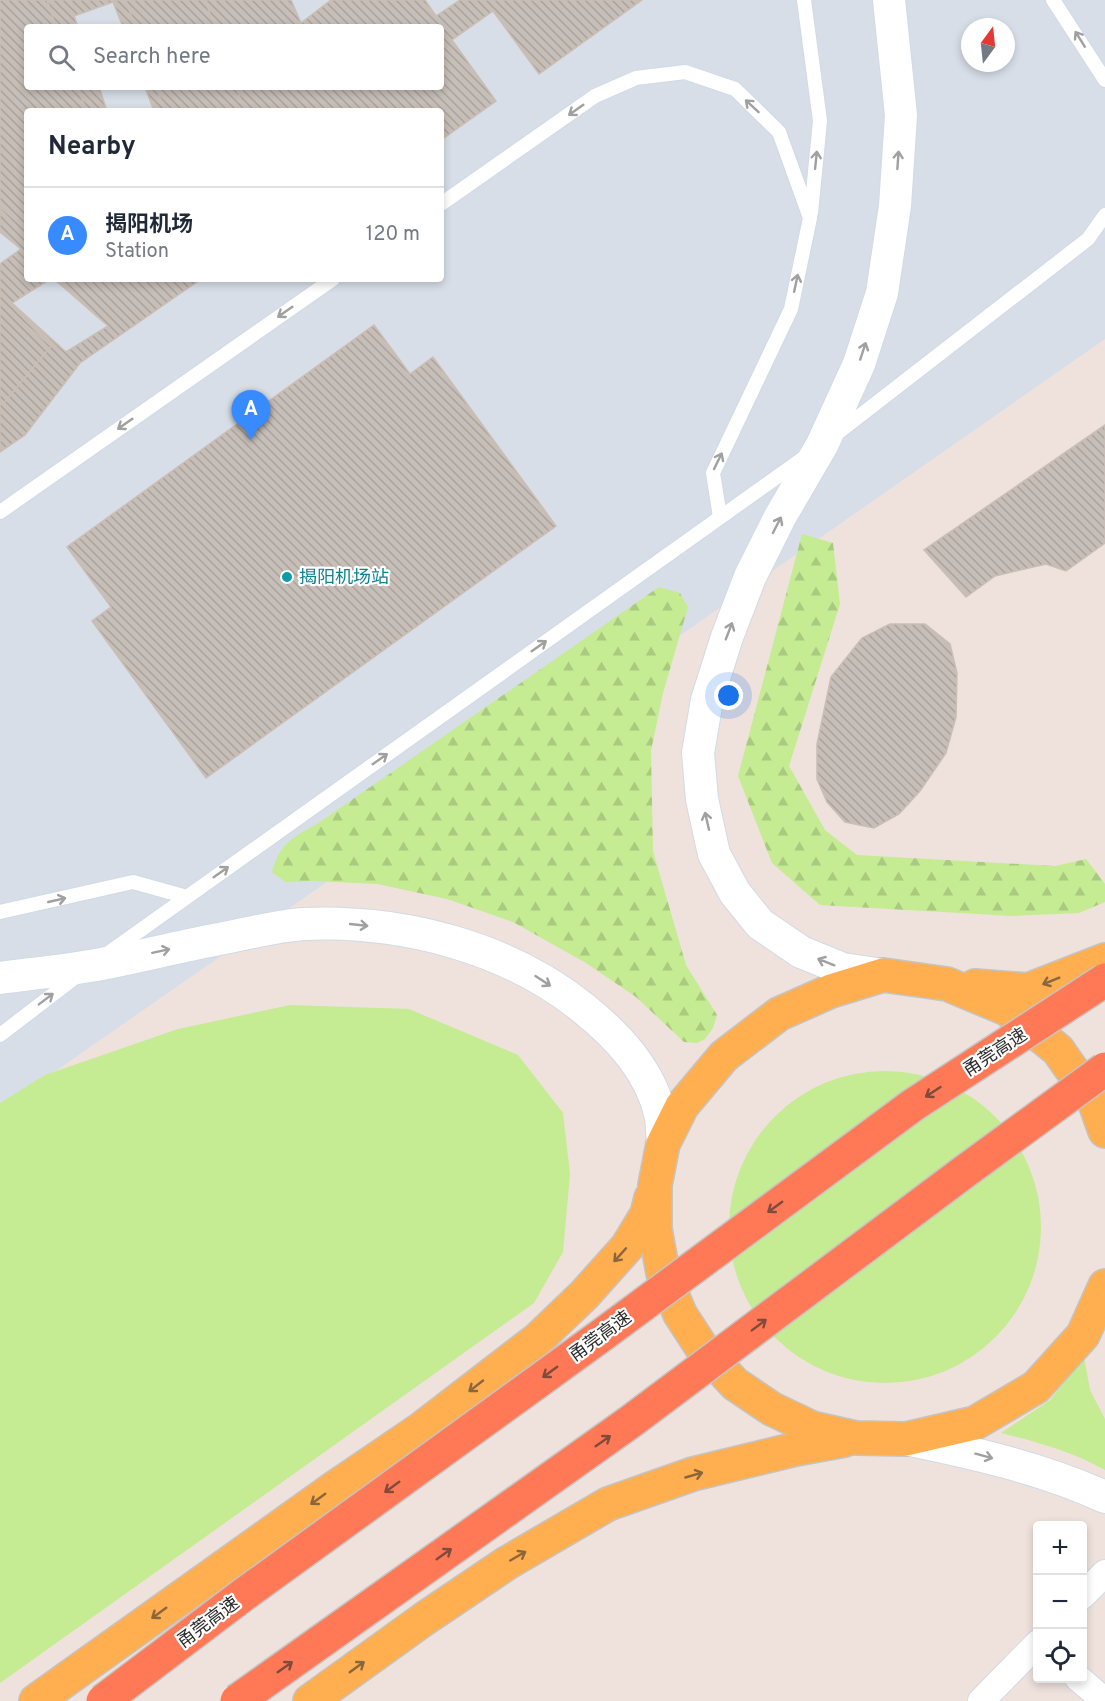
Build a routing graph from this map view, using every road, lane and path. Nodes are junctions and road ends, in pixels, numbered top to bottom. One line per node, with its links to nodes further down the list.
1 (804, 0): 7 (lane, one-way to 1)
2 (1053, 0): 4 (lane, one-way to 2)
3 (890, 3): 9 (street, one-way to 3)
4 (1105, 80)
5 (444, 202): 7 (lane, one-way to 5)
6 (1105, 214): 9 (lane)
7 (810, 218): 11 (lane, one-way to 7)
8 (329, 282): 10 (lane, one-way to 10)
9 (822, 445): 11 (lane); 16 (street, one-way to 9)
10 (0, 512)
11 (720, 517): 12 (lane, one-way to 11)
12 (187, 897): 13 (lane, one-way to 12); 15 (lane)
13 (0, 912)
14 (1105, 960): 19 (main road, one-way to 19)
15 (90, 966): 17 (street); 20 (lane, one-way to 15); 23 (street, one-way to 23)
16 (883, 975): 19 (main road); 23 (main road)
17 (0, 978)
18 (1105, 980): 34 (highway, 甬莞高速, one-way to 34, bridge)
19 (947, 984): 22 (main road)
20 (0, 1035)
21 (1105, 1069): 35 (highway, one-way to 21, bridge)
22 (1105, 1131)
23 (663, 1144): 24 (main road)
24 (655, 1185): 26 (main road); 33 (main road, one-way to 33)
25 (1105, 1286): 27 (main road)
26 (856, 1438): 27 (main road); 36 (main road, one-way to 26)
27 (906, 1439): 28 (street, one-way to 28)
28 (1105, 1497)
29 (1105, 1573): 30 (street)
30 (1087, 1592)
31 (1033, 1648): 37 (street)
32 (1084, 1683): 38 (street)
33 (36, 1701)
34 (103, 1701)
35 (237, 1701)
36 (310, 1701)
37 (981, 1701)
38 (1105, 1701)

